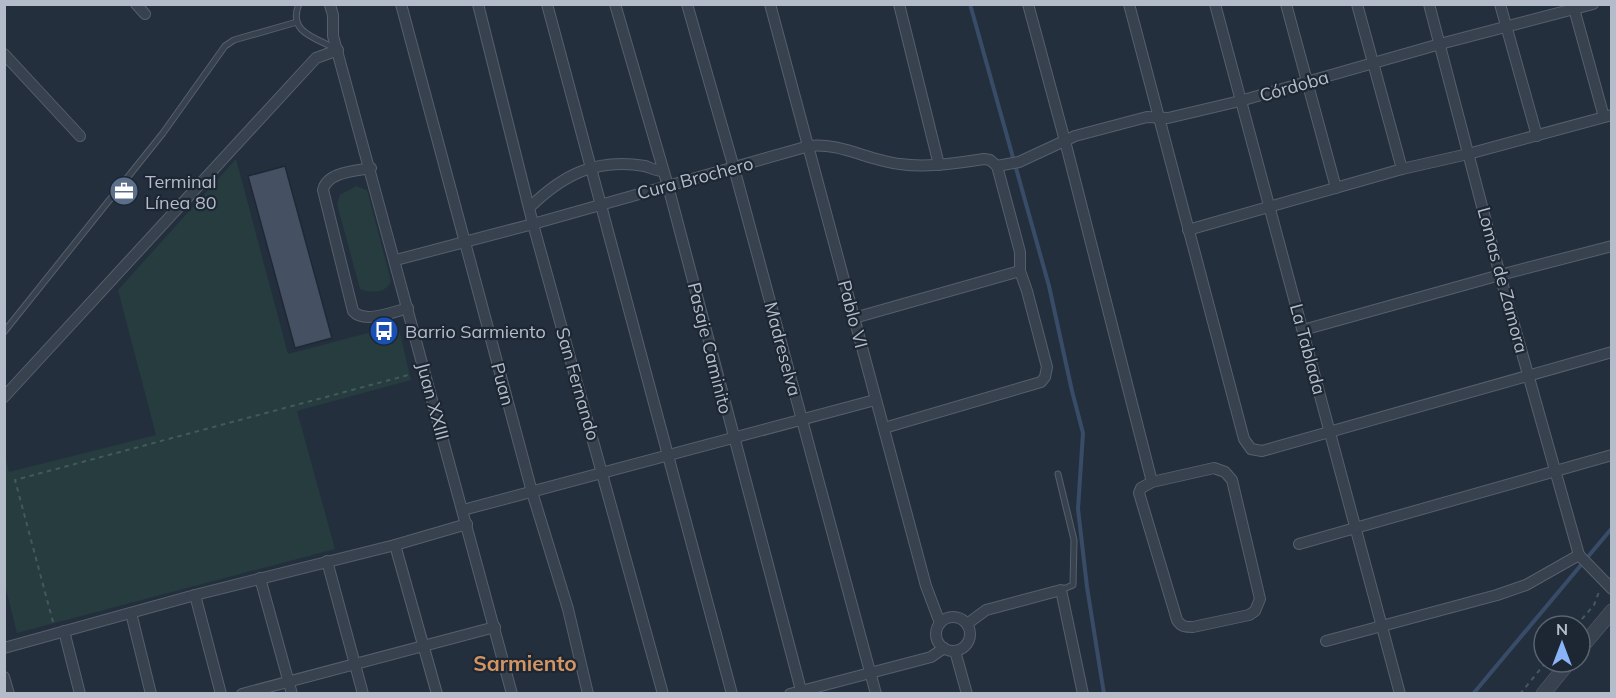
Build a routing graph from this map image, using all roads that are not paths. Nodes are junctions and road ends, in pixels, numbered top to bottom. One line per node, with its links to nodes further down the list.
1 (136, 4): 20 (street)
2 (299, 4): 21 (lane)
3 (402, 4): 52 (street, Puan)
4 (478, 4): 48 (street, San Fernando)
5 (547, 4): 41 (street)
6 (615, 4): 44 (street, Pasaje Caminito)
7 (687, 4): 42 (street, Madreselva)
8 (770, 4): 36 (street, Pablo VI)
9 (899, 4): 38 (street)
10 (1028, 4): 35 (street)
11 (1129, 4): 32 (street)
12 (1215, 4): 30 (street, La Tablada)
13 (1286, 4): 29 (street)
14 (1357, 4): 28 (street)
15 (1430, 4): 25 (street, Lomas de Zamora)
16 (1500, 4): 22 (street)
17 (1593, 4): 19 (street, Córdoba)
18 (330, 5): 26 (street, Juan XXIII)
19 (1574, 7): 22 (street, Córdoba); 31 (street)
20 (145, 15)
21 (297, 22): 23 (lane); 60 (lane)
22 (1506, 27): 25 (street, Córdoba); 33 (street)
23 (312, 37): 24 (lane); 26 (lane)
24 (321, 37)
25 (1440, 44): 28 (street, Córdoba); 37 (street, Lomas de Zamora)
26 (338, 50): 40 (street, Juan XXIII); 63 (street)
27 (4, 54): 34 (street)
28 (1374, 63): 29 (street, Córdoba); 43 (street)
29 (1308, 82): 30 (street, Córdoba); 46 (street)
30 (1240, 101): 32 (street, Córdoba); 49 (street, La Tablada)
31 (1608, 116): 33 (street)
32 (1158, 117): 35 (street, Córdoba); 51 (street)
33 (1537, 135): 37 (street)
34 (80, 136)
35 (1065, 141): 39 (street, Córdoba); 74 (street)
36 (809, 146): 38 (street, Cura Brochero); 42 (street, Cura Brochero); 58 (street, Pablo VI)
37 (1468, 154): 43 (street); 56 (street, Lomas de Zamora)
38 (939, 165): 39 (street, Cura Brochero)
39 (997, 166): 55 (street)
40 (370, 168): 54 (street, Juan XXIII); 57 (street)
41 (591, 168): 44 (street); 47 (street); 48 (street)
42 (734, 168): 45 (street, Cura Brochero); 65 (street, Madreselva)
43 (1402, 169): 46 (street)
44 (663, 171): 45 (street, Pasaje Caminito)
45 (668, 186): 47 (street, Cura Brochero); 68 (street, Pasaje Caminito)
46 (1336, 188): 49 (street)
47 (601, 204): 50 (street, Cura Brochero); 70 (street)
48 (530, 207): 50 (street, San Fernando)
49 (1270, 207): 51 (street); 59 (street, La Tablada)
50 (533, 224): 52 (street, Cura Brochero); 72 (street, San Fernando)
51 (1188, 230): 67 (street)
52 (465, 241): 54 (street, Cura Brochero); 75 (street, Puan)
53 (1611, 246): 56 (street)
54 (396, 260): 57 (street, Juan XXIII)
55 (1020, 271): 58 (street); 66 (street)
56 (1500, 275): 59 (street); 62 (street, Lomas de Zamora)
57 (408, 308): 76 (street, Juan XXIII)
58 (854, 318): 64 (street, Pablo VI)
59 (1303, 330): 67 (street, La Tablada)
60 (4, 332)
61 (1611, 352): 62 (street)
62 (1529, 375): 67 (street); 71 (street, Lomas de Zamora)
63 (4, 397)
64 (875, 400): 65 (street); 66 (street, Pablo VI)
65 (802, 419): 68 (street); 100 (street, Madreselva)
66 (884, 428): 89 (street, Pablo VI)
67 (1330, 432): 78 (street, La Tablada)
68 (734, 438): 70 (street); 116 (street, Pasaje Caminito)
69 (1611, 455): 71 (street)
70 (668, 456): 72 (street); 115 (street)
71 (1555, 470): 78 (street); 81 (street, Lomas de Zamora)
72 (603, 474): 75 (street); 114 (street, San Fernando)
73 (1058, 474): 85 (lane)
74 (1152, 482): 74 (street)
75 (532, 492): 76 (street); 113 (street, Puan)
76 (463, 510): 77 (street, Juan XXIII)
77 (467, 524): 80 (street); 92 (street, Juan XXIII)
78 (1356, 528): 79 (street); 91 (street, La Tablada)
79 (1299, 544)
80 (395, 545): 82 (street); 96 (street)
81 (1579, 555): 84 (street); 91 (street)
82 (327, 561): 83 (street); 99 (street)
83 (260, 578): 86 (street); 103 (street)
84 (1609, 586)
85 (1061, 590): 90 (street); 119 (street)
86 (195, 595): 88 (street); 107 (street)
87 (1611, 611): 94 (street)
88 (130, 613): 93 (street); 106 (street)
89 (940, 623): 90 (street); 98 (street)
90 (967, 624): 98 (street)
91 (1382, 625): 95 (street); 120 (street, La Tablada)
92 (495, 627): 96 (street); 112 (street, Juan XXIII)
93 (60, 632): 97 (street); 105 (street)
94 (1592, 634)
95 (1326, 641)
96 (424, 645): 99 (street); 111 (street)
97 (4, 648)
98 (950, 649): 100 (street); 118 (street)
99 (355, 663): 103 (street); 110 (street)
100 (870, 672): 116 (street); 117 (street, Madreselva)
101 (1559, 674): 121 (street)
102 (4, 677): 104 (street)
103 (289, 681): 108 (street); 109 (street)
104 (9, 693)
105 (80, 693)
106 (151, 693)
107 (221, 693)
108 (242, 693)
109 (292, 693)
110 (363, 693)
111 (436, 693)
112 (512, 693)
113 (588, 693)
114 (663, 693)
115 (732, 693)
116 (798, 693)
117 (876, 693)
118 (967, 693)
119 (1083, 693)
120 (1400, 693)
121 (1543, 693)

